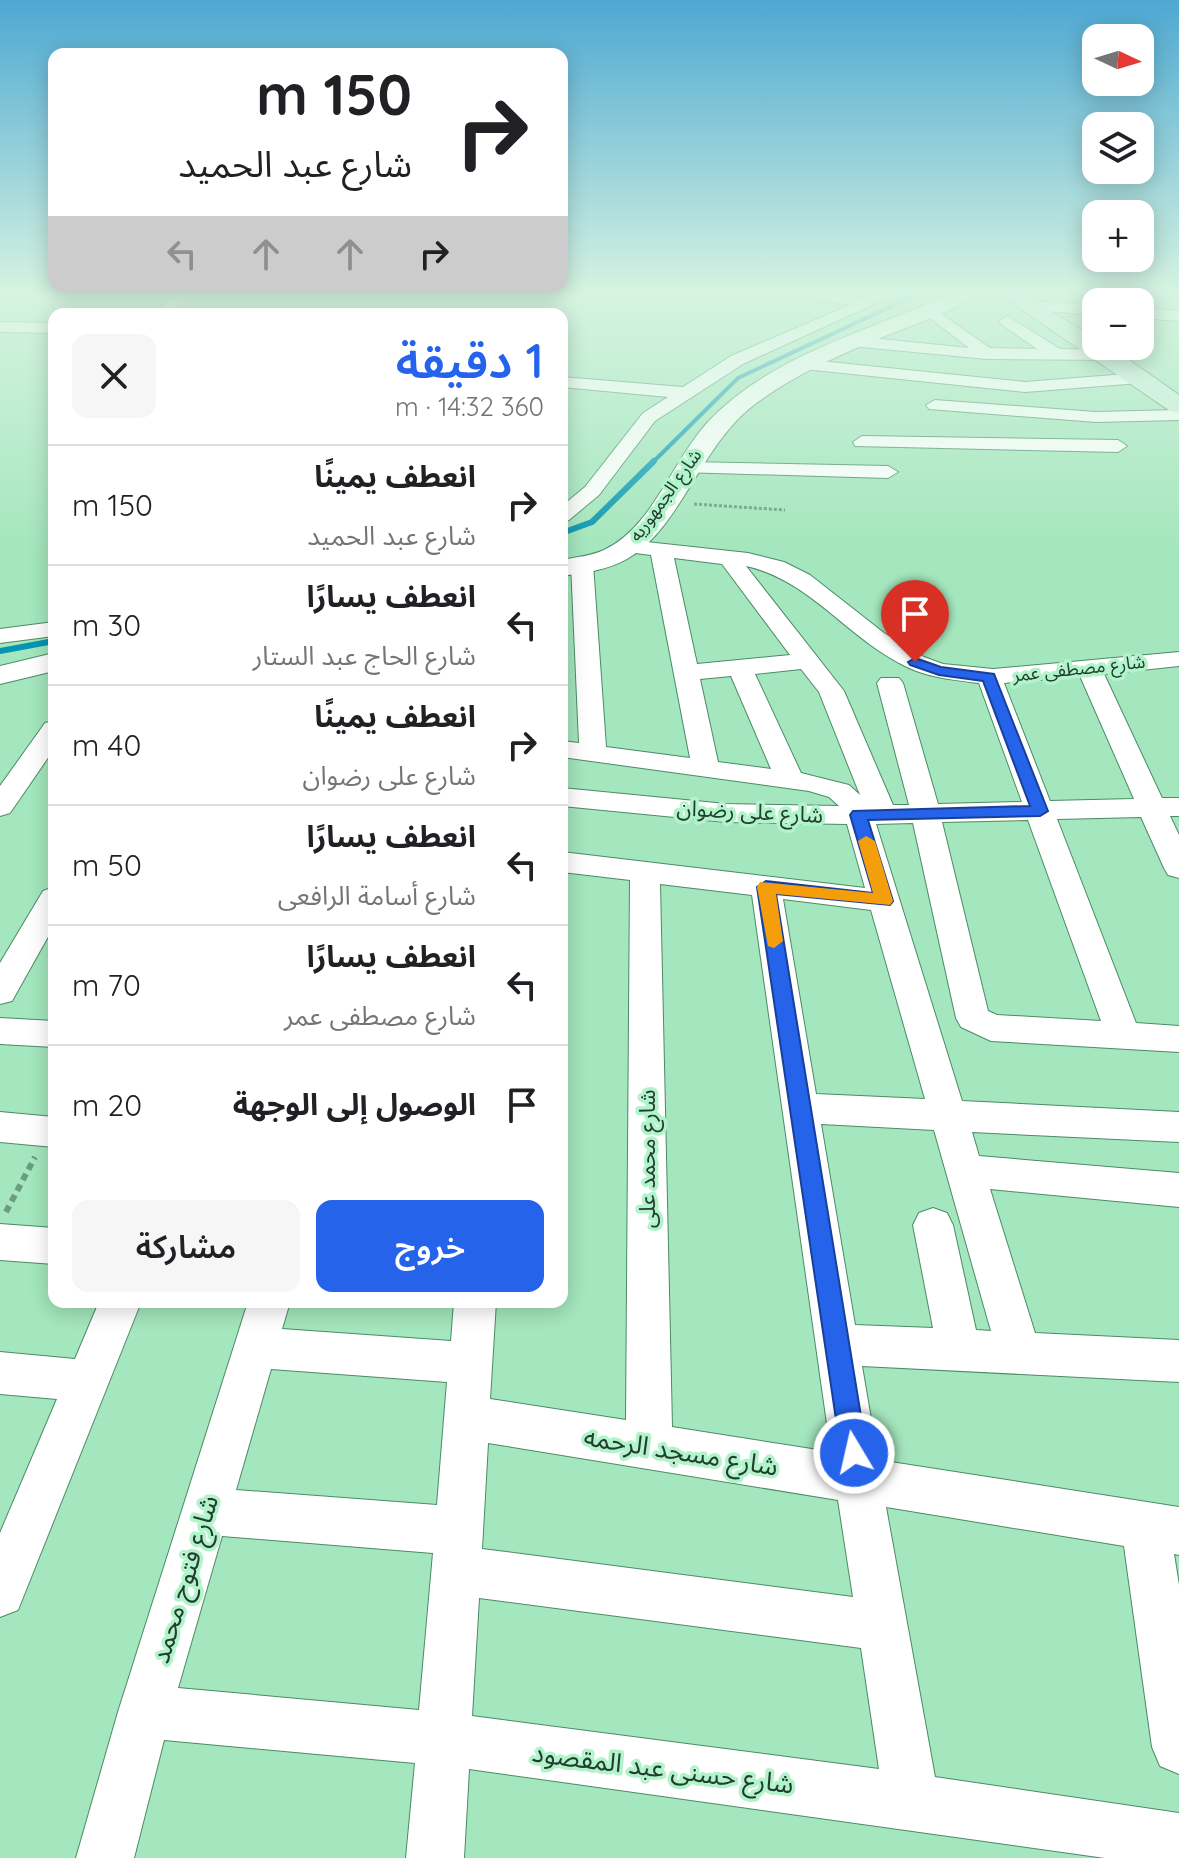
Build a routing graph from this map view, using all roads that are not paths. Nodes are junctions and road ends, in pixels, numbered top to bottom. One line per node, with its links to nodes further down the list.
1 (708, 379): 7 (street)
2 (776, 379): 13 (street, شارع الجمهوريه)
3 (934, 379): 4 (street)
4 (1130, 379)
5 (1140, 379): 9 (main road)
6 (568, 383): 7 (street)
7 (686, 393): 15 (street)
8 (935, 405): 11 (street)
9 (1179, 406)
10 (1179, 415): 11 (street)
11 (1096, 417): 12 (street)
12 (862, 442)
13 (687, 468): 14 (street); 16 (street, شارع الجمهوريه)
14 (888, 472)
15 (568, 512)
16 (628, 546): 17 (street, شارع مصطفى عمر); 19 (street, شارع الجمهوريه)
17 (661, 550): 18 (street, شارع مصطفى عمر); 27 (street)
18 (729, 558): 23 (street); 29 (street, شارع مصطفى عمر)
19 (572, 566): 33 (street)
20 (48, 630): 21 (street)
21 (0, 636)
22 (1179, 659): 25 (street, شارع مصطفى عمر)
23 (809, 661): 26 (street); 41 (street)
24 (48, 663): 28 (street)
25 (1088, 666): 29 (street, شارع مصطفى عمر); 38 (street)
26 (740, 668): 27 (street); 35 (street)
27 (686, 673): 34 (street)
28 (0, 675)
29 (989, 677): 39 (street)
30 (890, 683): 40 (street)
31 (48, 738): 37 (street)
32 (568, 750): 33 (street)
33 (593, 753): 34 (street)
34 (706, 769): 35 (street)
35 (790, 780): 41 (street)
36 (568, 798): 41 (street, شارع على رضوان)
37 (0, 807)
38 (1166, 808): 39 (street, شارع على رضوان); 43 (street)
39 (1040, 811): 40 (street, شارع على رضوان); 51 (street)
40 (926, 814): 41 (street, شارع على رضوان); 51 (street)
41 (871, 815): 46 (street)
42 (568, 863): 44 (street)
43 (1179, 868)
44 (645, 872): 45 (street); 75 (street, شارع محمد على)
45 (766, 887): 46 (street); 53 (street)
46 (884, 901): 54 (street)
47 (45, 930): 48 (street)
48 (0, 992)
49 (0, 1031): 50 (street)
50 (48, 1034)
51 (1124, 1036): 52 (street)
52 (1179, 1039)
53 (800, 1108): 54 (street); 66 (street)
54 (948, 1116): 56 (street); 58 (street)
55 (0, 1127): 57 (street)
56 (1179, 1127)
57 (48, 1132)
58 (964, 1171): 59 (street); 69 (street)
59 (1179, 1190)
60 (933, 1225): 68 (street)
61 (0, 1242): 62 (street)
62 (48, 1246)
63 (117, 1308): 73 (street)
64 (267, 1308): 67 (street, شارع فتوح محمد)
65 (475, 1308): 71 (street)
66 (837, 1344): 68 (street); 76 (street)
67 (255, 1348): 71 (street); 77 (street, شارع فتوح محمد)
68 (959, 1350): 69 (street)
69 (1019, 1353): 70 (street)
70 (1179, 1361)
71 (471, 1363): 74 (street)
72 (0, 1373): 73 (street)
73 (87, 1381): 80 (street)
74 (467, 1417): 75 (street, شارع مسجد الرحمه); 79 (street)
75 (649, 1446): 76 (street, شارع مسجد الرحمه)
76 (858, 1480): 78 (street, شارع مسجد الرحمه); 81 (street)
77 (205, 1511): 79 (street); 82 (street, شارع فتوح محمد)
78 (1162, 1528): 83 (street)
79 (457, 1551): 81 (street); 84 (street)
80 (2, 1583)
81 (883, 1626): 85 (street)
82 (145, 1712): 84 (street, شارع حسنى عبد المقصود); 87 (street, شارع فتوح محمد)
83 (1178, 1733)
84 (443, 1739): 85 (street, شارع حسنى عبد المقصود); 88 (street)
85 (912, 1801): 86 (street, شارع حسنى عبد المقصود)
86 (1179, 1841)
87 (105, 1858)
88 (435, 1858)

